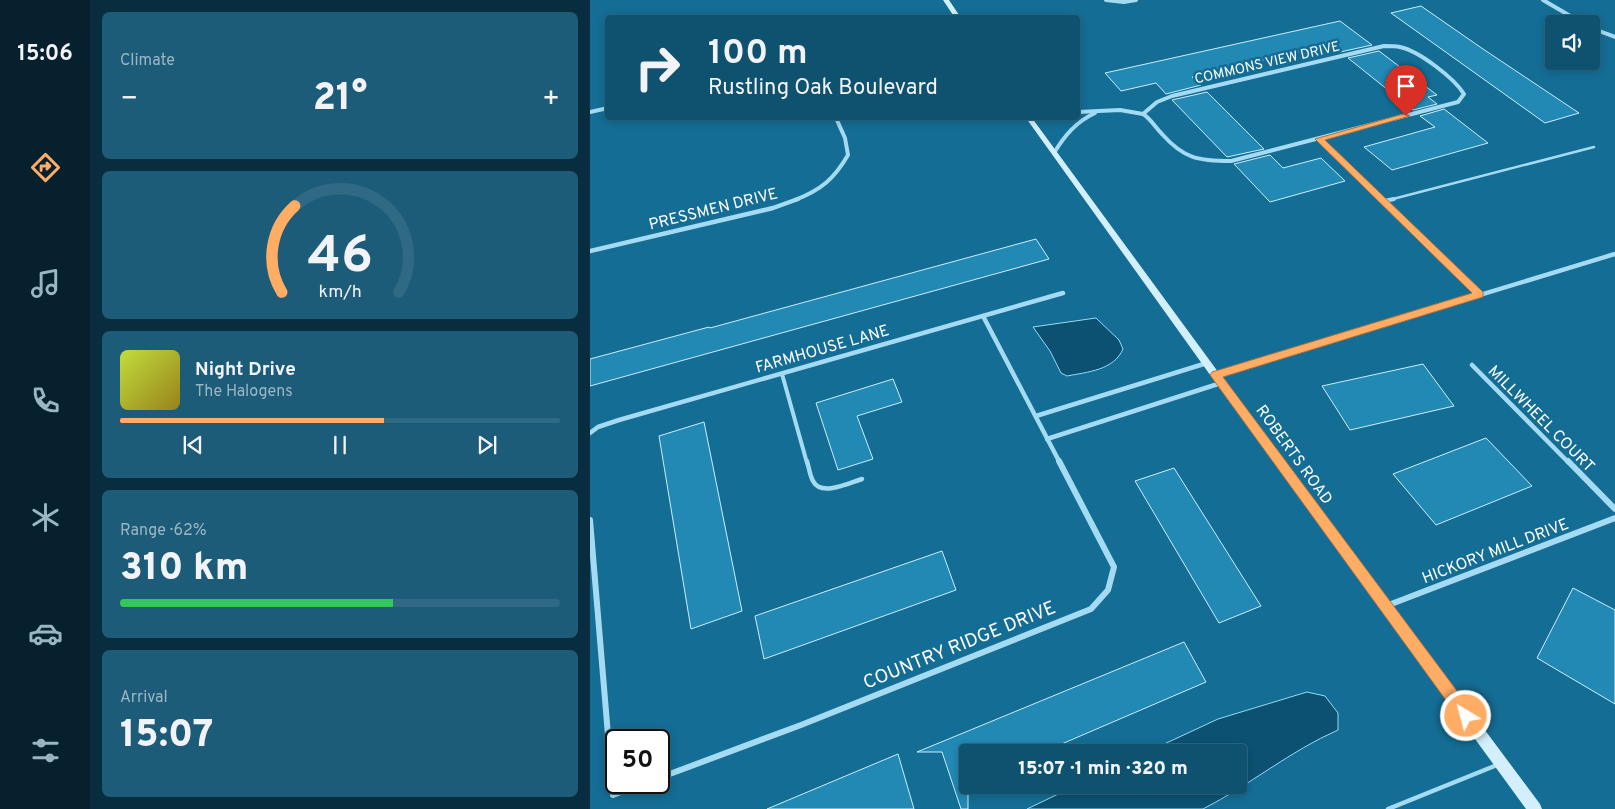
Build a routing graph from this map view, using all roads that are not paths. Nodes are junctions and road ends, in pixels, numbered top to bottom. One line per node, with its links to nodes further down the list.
1 (946, 0): 5 (main road)
2 (1106, 0): 3 (street)
3 (1136, 0)
4 (1543, 0): 6 (street)
5 (956, 15)
6 (1569, 15)
7 (1600, 31): 8 (street)
8 (1615, 37)
9 (605, 109): 10 (street)
10 (590, 112)
11 (1080, 112): 12 (street)
12 (1099, 112): 13 (street); 18 (street)
13 (1143, 114): 16 (street); 16 (street, COMMONS VIEW DRIVE)
14 (837, 120): 20 (street, PRESSMEN DRIVE)
15 (1030, 120): 18 (main road, ROBERTS ROAD)
16 (1319, 139): 19 (street)
17 (1594, 147): 19 (lane)
18 (1054, 153): 25 (main road, ROBERTS ROAD)
19 (1384, 201): 23 (street)
20 (590, 251)
21 (1615, 254): 23 (street)
22 (1063, 293): 24 (street, FARMHOUSE LANE)
23 (1480, 294): 28 (street)
24 (983, 316): 27 (street, FARMHOUSE LANE); 29 (street, COUNTRY RIDGE DRIVE)
25 (1208, 363): 28 (main road, ROBERTS ROAD); 29 (street)
26 (1472, 365): 33 (street, MILLWHEEL COURT)
27 (782, 374): 30 (street, FARMHOUSE LANE); 32 (lane)
28 (1218, 379): 31 (street); 36 (main road, ROBERTS ROAD)
29 (1036, 416): 31 (street, COUNTRY RIDGE DRIVE)
30 (590, 434)
31 (1047, 439): 39 (street, COUNTRY RIDGE DRIVE)
32 (862, 479)
33 (1615, 509)
34 (1615, 518): 36 (street, HICKORY MILL DRIVE)
35 (590, 520): 37 (street)
36 (1386, 606): 38 (main road, ROBERTS ROAD)
37 (607, 729)
38 (1501, 763): 40 (lane); 41 (main road, ROBERTS ROAD)
39 (670, 774)
40 (1388, 809)
41 (1535, 809)

